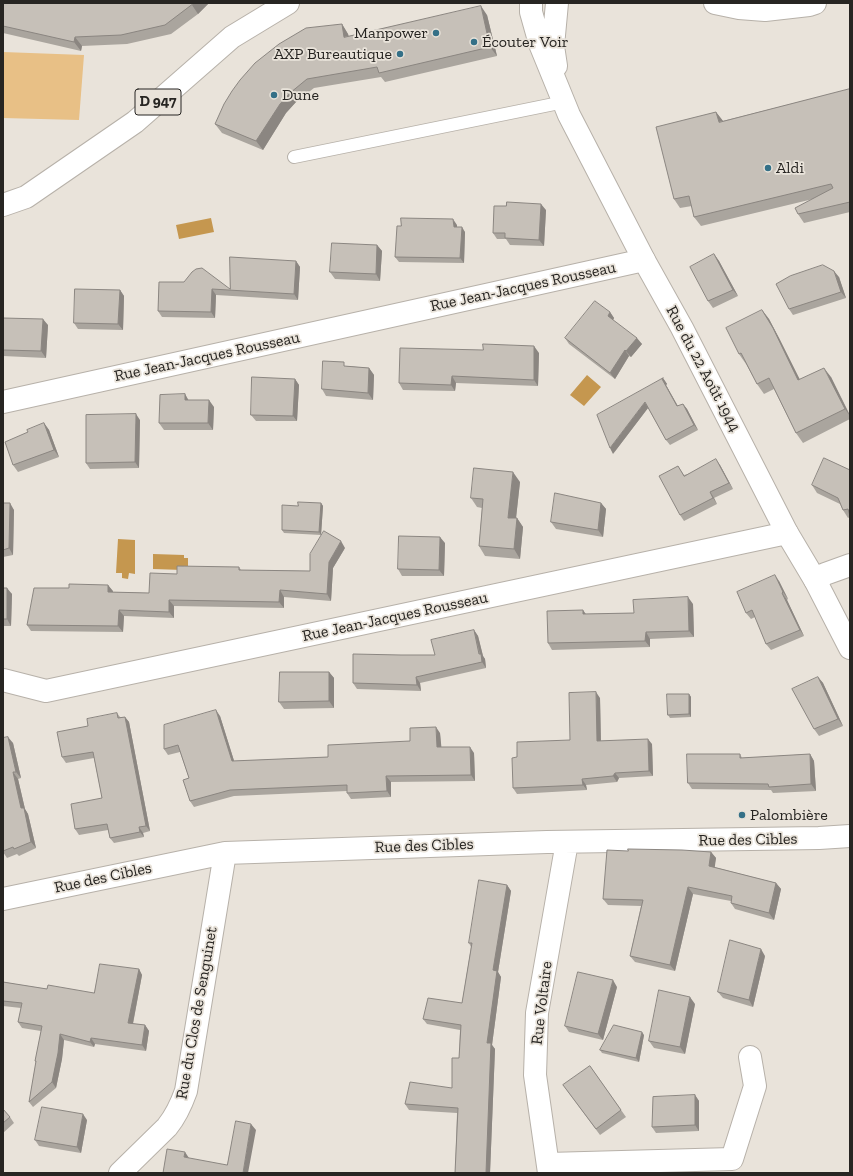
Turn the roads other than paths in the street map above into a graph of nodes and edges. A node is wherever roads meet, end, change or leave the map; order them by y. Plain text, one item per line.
1 (288, 3) edge
2 (531, 3) edge
3 (556, 3) edge
4 (715, 3) edge
5 (815, 3) edge
6 (561, 96) junction
7 (294, 157) dead end
8 (3, 205) edge
9 (644, 260) junction
10 (3, 402) edge
11 (788, 533) junction
12 (850, 565) edge
13 (815, 580) junction
14 (850, 648) edge
15 (3, 680) edge
16 (850, 836) edge
17 (567, 842) junction
18 (225, 853) junction
19 (3, 899) edge
20 (750, 1057) dead end
21 (628, 1167) edge
22 (549, 1169) edge
23 (120, 1173) edge

1 - 8 street, D 947
2 - 6 street, Rue du 22 Août 1944
3 - 6 street, Rue du 22 Août 1944
4 - 5 street
6 - 7 lane
6 - 9 street, Rue du 22 Août 1944
9 - 10 street, Rue Jean-Jacques Rousseau
9 - 11 street, Rue du 22 Août 1944
11 - 13 street, Rue du 22 Août 1944
11 - 15 street, Rue Jean-Jacques Rousseau
12 - 13 street
13 - 14 street, Rue du 22 Août 1944
16 - 17 street, Rue des Cibles
17 - 18 street, Rue des Cibles
17 - 22 street, Rue Voltaire
18 - 19 street, Rue des Cibles
18 - 23 street, Rue du Clos de Senguinet
20 - 21 street, Rue Voltaire
21 - 22 street, Rue Voltaire

